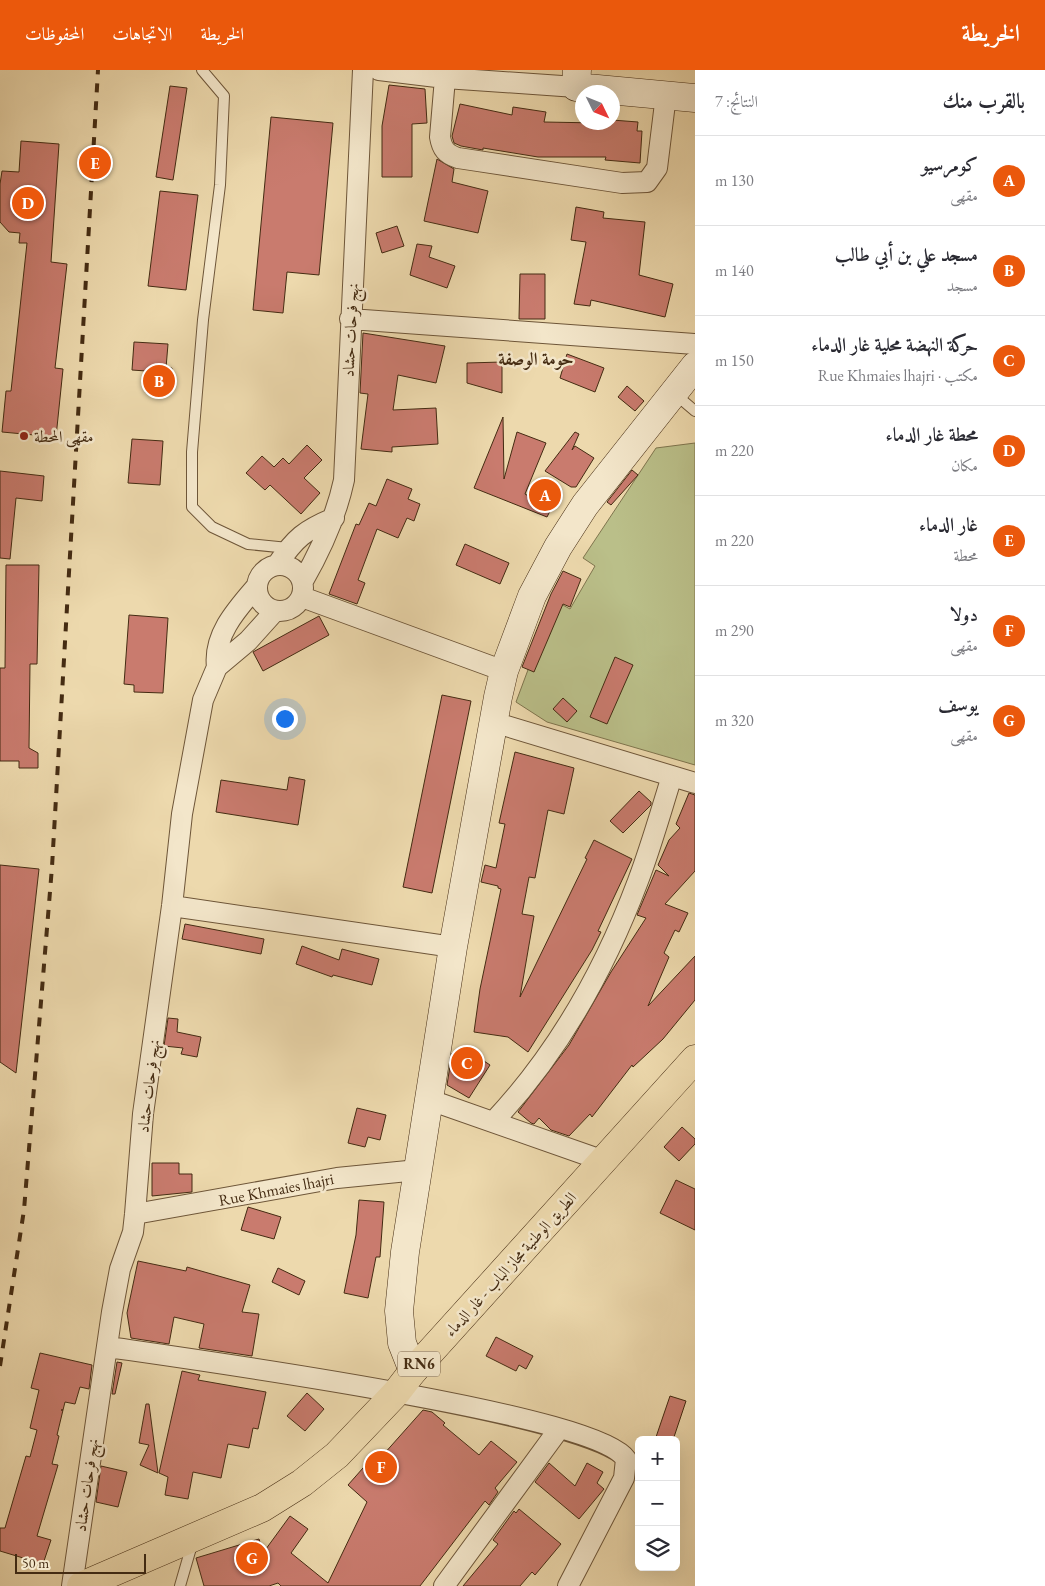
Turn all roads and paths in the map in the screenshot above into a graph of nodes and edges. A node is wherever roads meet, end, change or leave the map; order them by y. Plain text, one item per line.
1 (202, 70) edge
2 (363, 70) edge
3 (379, 70) edge
4 (445, 78) junction
5 (576, 78) edge
6 (666, 95) junction
7 (695, 98) edge
8 (350, 319) junction
9 (695, 344) edge
10 (695, 366) edge
11 (674, 393) junction
12 (695, 411) edge
13 (334, 518) junction
14 (288, 548) junction
15 (277, 565) junction
16 (256, 587) junction
17 (302, 589) junction
18 (275, 611) junction
19 (217, 666) junction
20 (504, 671) junction
21 (493, 722) junction
22 (672, 776) junction
23 (695, 783) edge
24 (172, 906) junction
25 (453, 946) junction
26 (695, 1059) edge
27 (430, 1100) junction
28 (494, 1121) junction
29 (604, 1161) junction
30 (418, 1170) junction
31 (135, 1214) junction
32 (108, 1347) junction
33 (413, 1371) junction
34 (396, 1393) junction
35 (559, 1430) junction
36 (194, 1537) junction
37 (81, 1586) edge
38 (180, 1586) edge
39 (444, 1586) edge
40 (568, 1586) edge

1 - 14 lane
2 - 8 street, نهج فرحات حشاد
3 - 4 street
4 - 5 street
4 - 6 street
5 - 6 street
6 - 7 street
8 - 9 street
8 - 13 street, نهج فرحات حشاد
10 - 11 street
11 - 12 lane
11 - 20 street
13 - 14 street
13 - 17 street, نهج فرحات حشاد
14 - 15 street
15 - 16 street
15 - 17 street
16 - 18 street
16 - 19 street
17 - 18 street
17 - 20 street
18 - 19 street, نهج فرحات حشاد
19 - 24 street, نهج فرحات حشاد
20 - 21 street
21 - 22 street
21 - 25 street
22 - 23 street
22 - 28 street
24 - 25 street
24 - 31 street, نهج فرحات حشاد
25 - 27 street
26 - 29 main road, الطريق الوطنية مجاز الباب - غار الدماء / RN6
27 - 28 street
27 - 30 street
28 - 29 street
29 - 33 main road, الطريق الوطنية مجاز الباب - غار الدماء / RN6
30 - 31 street, Rue Khmaies lhajri
30 - 33 street
31 - 32 street, نهج فرحات حشاد
32 - 34 street
32 - 37 street, نهج فرحات حشاد
33 - 34 main road, الطريق الوطنية مجاز الباب - غار الدماء / RN6
34 - 35 street
34 - 36 main road, الطريق الوطنية مجاز الباب - غار الدماء / RN6
35 - 39 street
35 - 40 street
36 - 37 main road, الطريق الوطنية مجاز الباب - غار الدماء / RN6
36 - 38 lane

